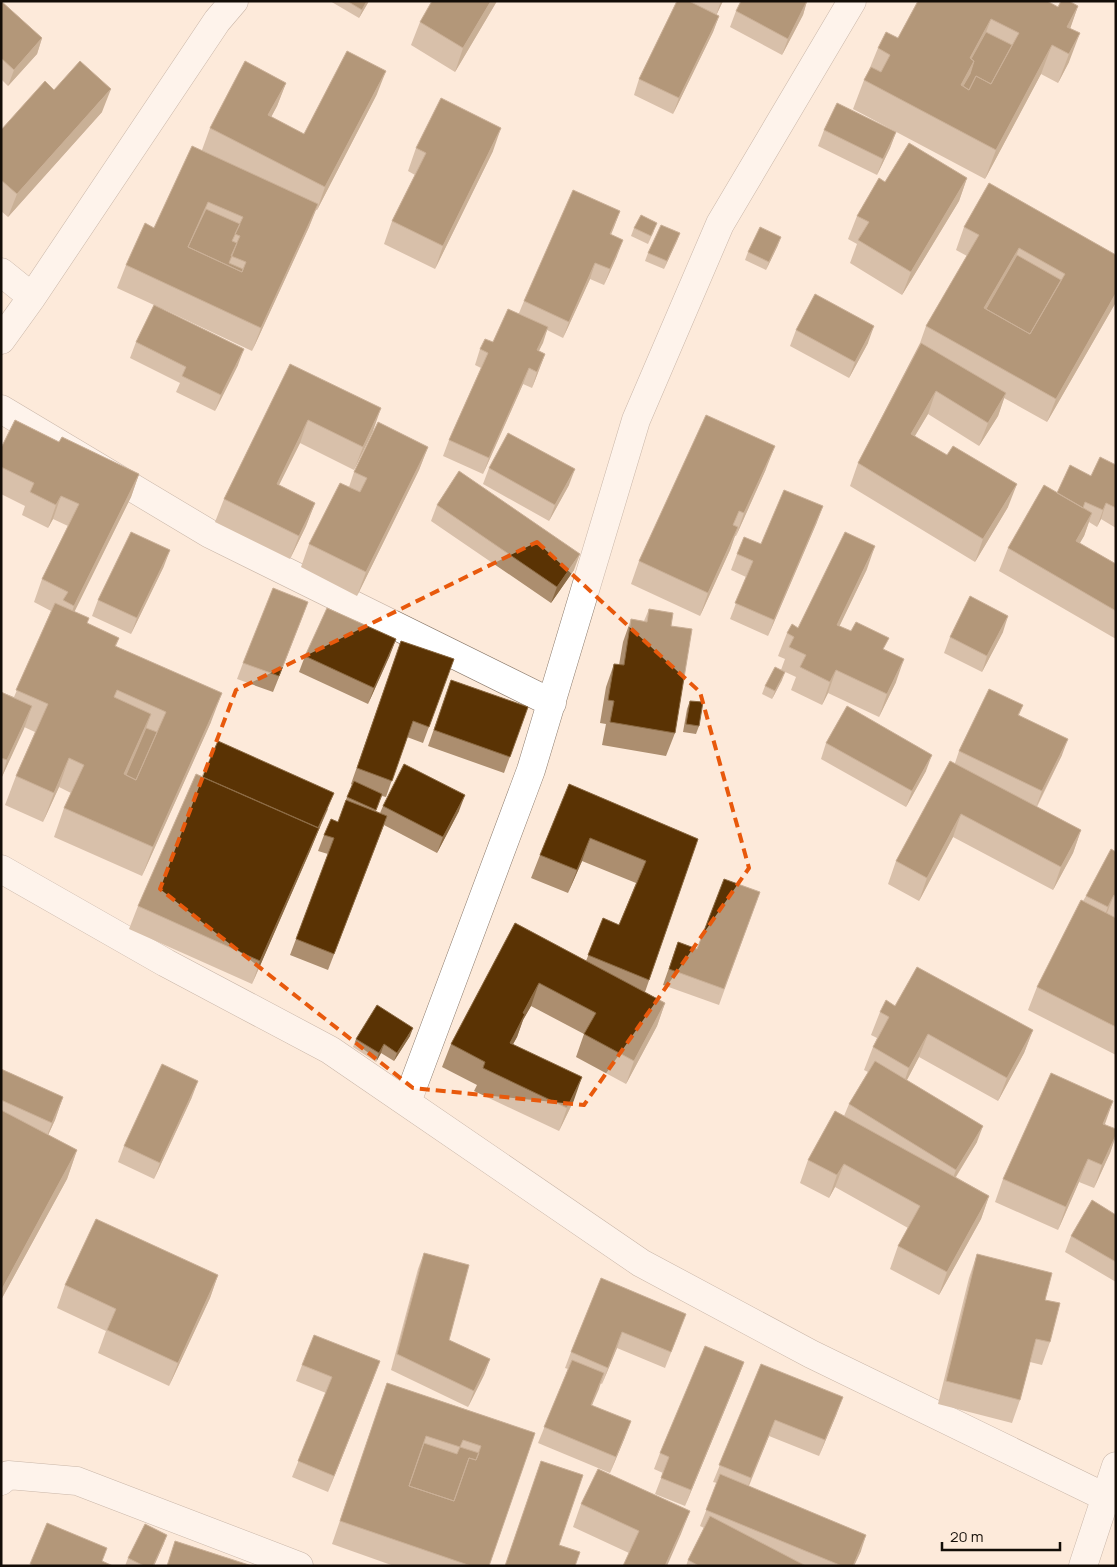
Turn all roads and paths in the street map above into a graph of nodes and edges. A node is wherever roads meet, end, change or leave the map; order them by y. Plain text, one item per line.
1 (234, 1) edge
2 (852, 1) edge
3 (1, 272) edge
4 (32, 297) junction
5 (1, 340) edge
6 (1, 409) edge
7 (552, 703) junction
8 (1, 869) edge
9 (407, 1102) junction
10 (1116, 1466) edge
11 (1, 1481) edge
12 (1105, 1497) junction
13 (299, 1566) edge
14 (1083, 1566) edge

1 - 4 street
2 - 7 street
3 - 4 street
4 - 5 street
6 - 7 street
7 - 9 street
8 - 9 street
9 - 12 street
10 - 12 street
11 - 13 street
12 - 14 street

